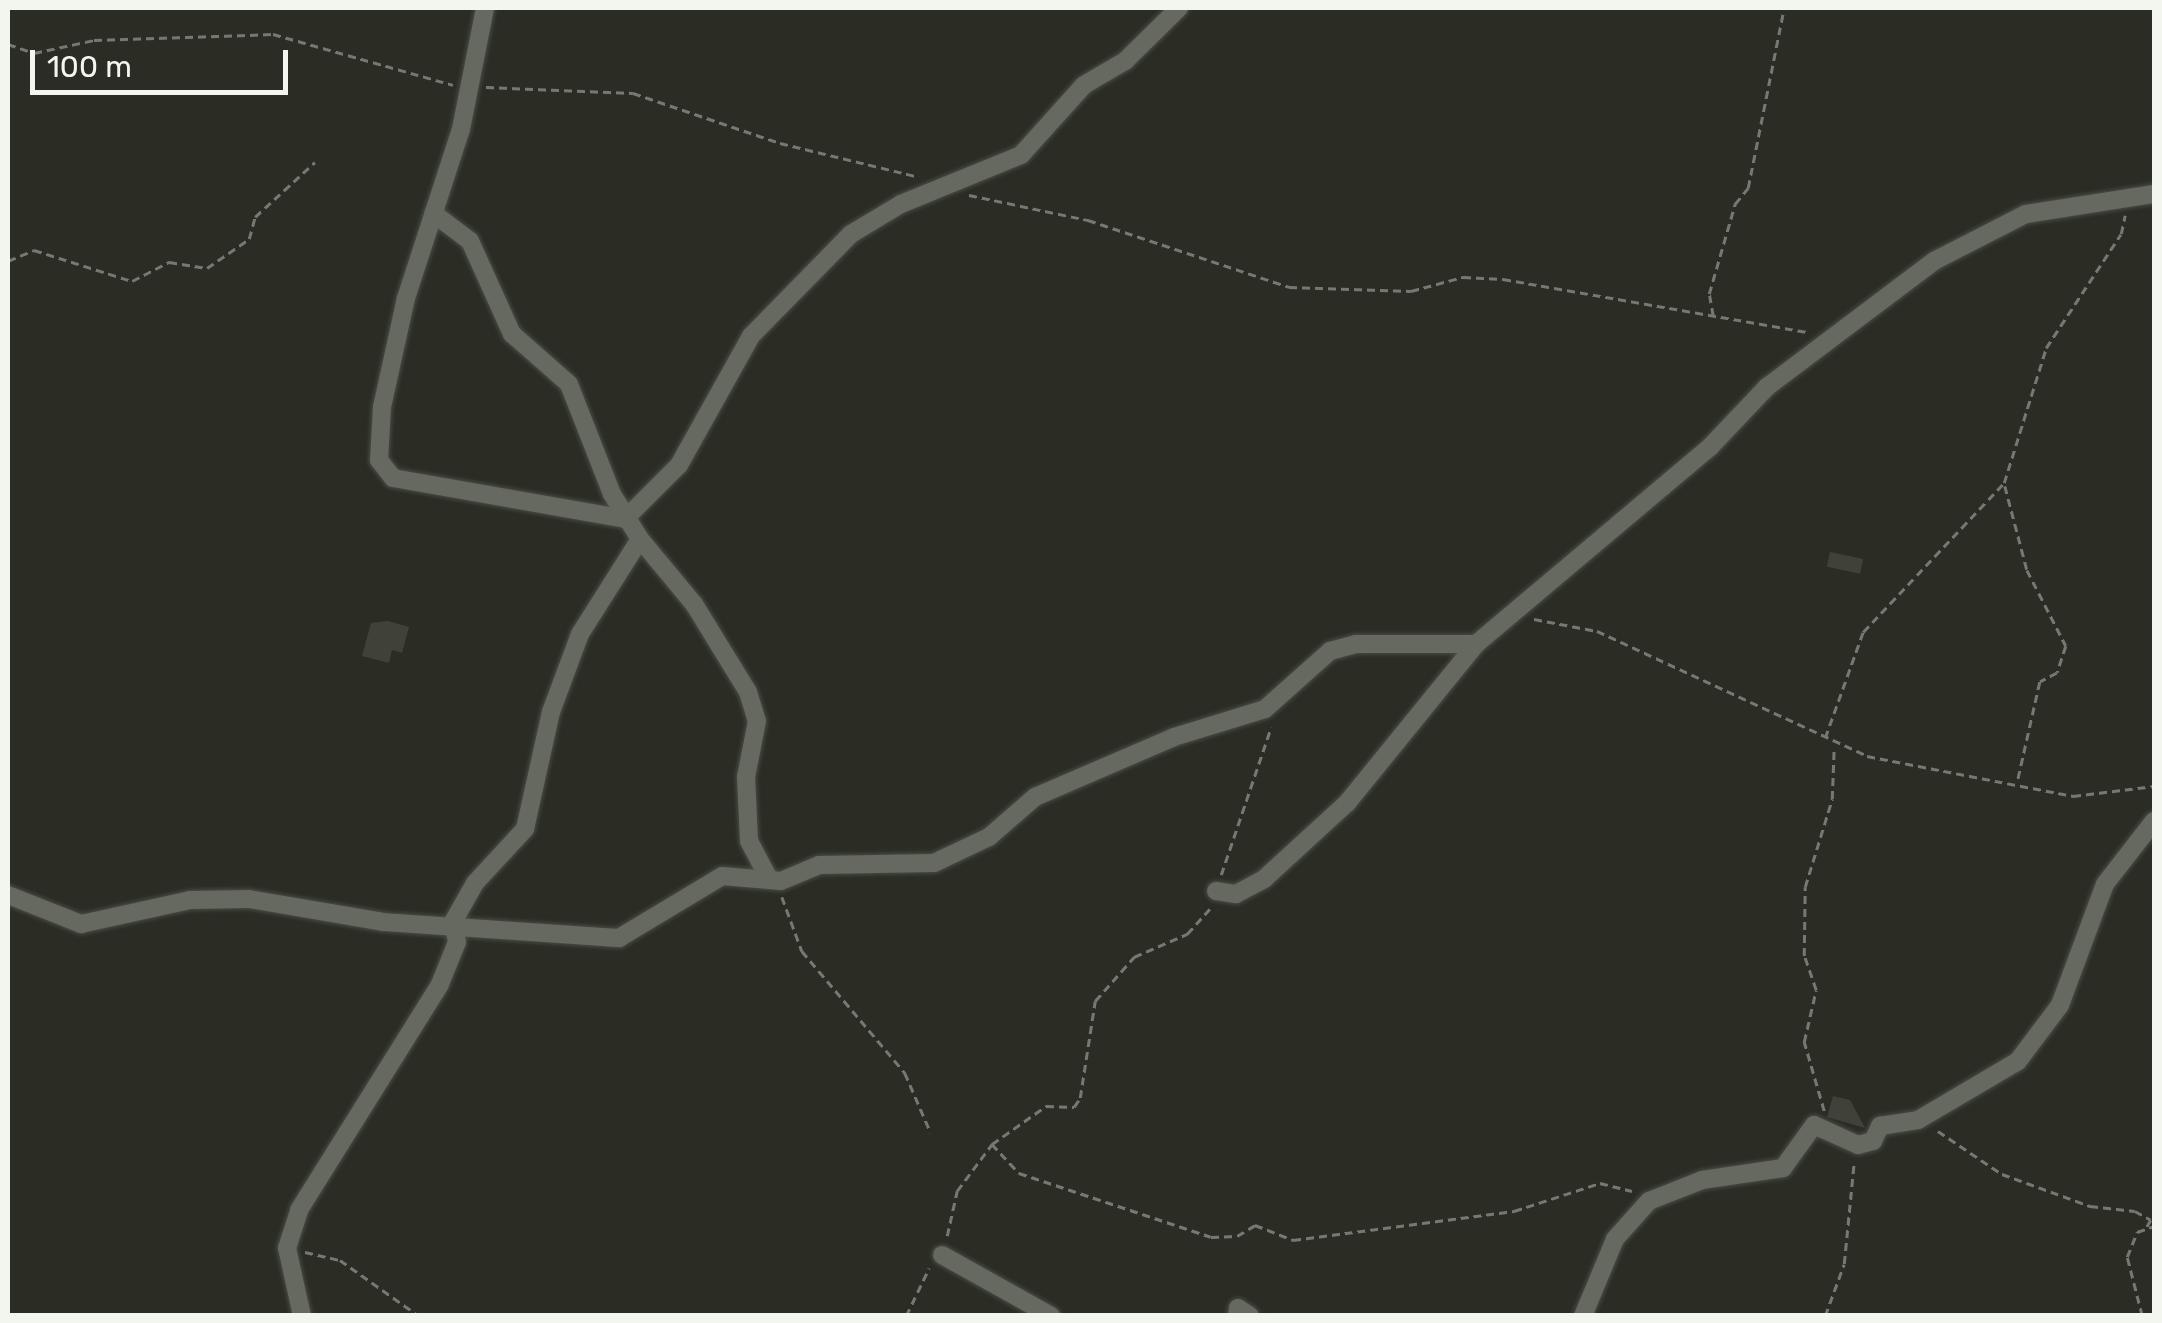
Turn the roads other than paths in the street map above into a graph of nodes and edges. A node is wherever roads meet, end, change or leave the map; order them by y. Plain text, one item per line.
1 (484, 8) edge
2 (1179, 8) edge
3 (2154, 194) edge
4 (432, 213) junction
5 (625, 520) junction
6 (640, 540) junction
7 (1476, 644) junction
8 (2154, 821) edge
9 (774, 879) junction
10 (1216, 891) road end
11 (8, 894) edge
12 (453, 922) junction
13 (942, 1255) road end
14 (302, 1316) edge
15 (1051, 1316) edge
16 (1237, 1316) edge
17 (1250, 1316) edge
18 (1583, 1316) edge

1 - 4 street
2 - 5 street
3 - 7 street
4 - 5 street
4 - 5 street
5 - 6 street
6 - 9 street
6 - 12 street
7 - 9 street
7 - 10 street
8 - 18 street
9 - 12 street
11 - 12 street
12 - 14 street
13 - 15 street
16 - 17 street

